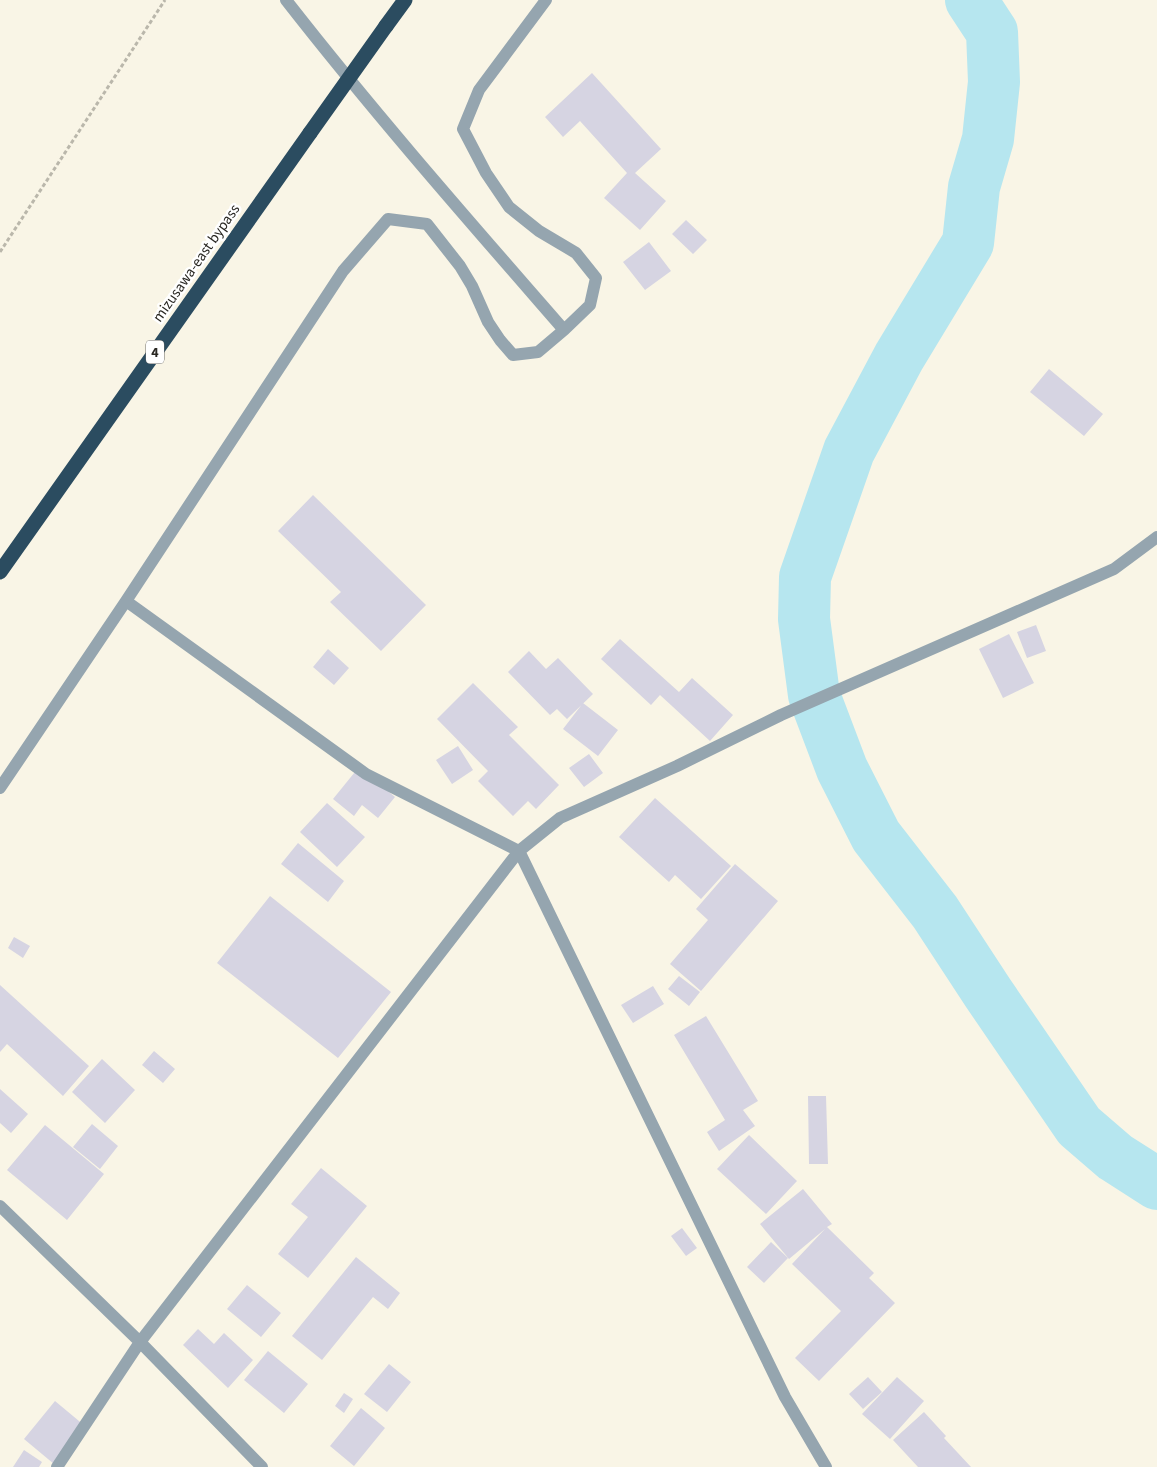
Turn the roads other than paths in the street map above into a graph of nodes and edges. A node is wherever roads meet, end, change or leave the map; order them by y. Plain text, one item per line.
1 (286, 0) edge
2 (405, 0) edge
3 (546, 0) edge
4 (564, 330) junction
5 (1157, 537) edge
6 (0, 572) edge
7 (126, 601) junction
8 (0, 788) edge
9 (518, 851) junction
10 (0, 1206) edge
11 (140, 1342) junction
12 (56, 1467) edge
13 (262, 1467) edge
14 (826, 1467) edge

1 - 4 street
2 - 6 highway, mizusawa-east bypass / 4, bridge
3 - 4 street
4 - 7 street
5 - 9 street
7 - 8 street
7 - 9 street
9 - 11 street
9 - 14 street
10 - 11 street
11 - 12 street
11 - 13 street

